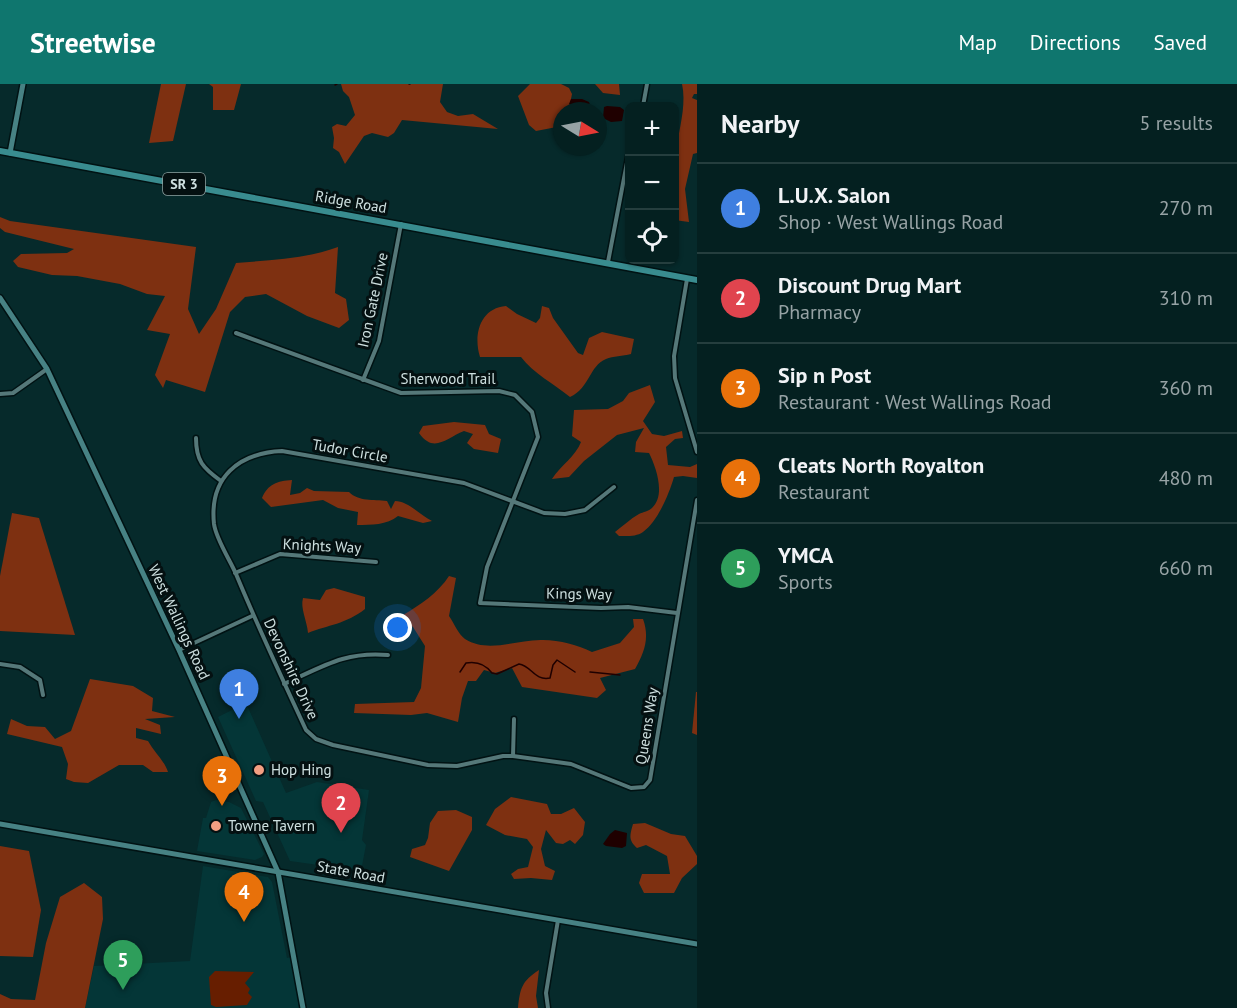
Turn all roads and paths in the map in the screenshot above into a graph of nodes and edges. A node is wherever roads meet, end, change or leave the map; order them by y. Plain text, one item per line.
1 (23, 84) edge
2 (647, 84) edge
3 (644, 102) edge
4 (0, 151) edge
5 (10, 153) junction
6 (628, 156) edge
7 (401, 224) junction
8 (608, 262) junction
9 (687, 278) junction
10 (697, 280) edge
11 (0, 298) edge
12 (236, 333) dead end
13 (47, 369) junction
14 (363, 380) junction
15 (0, 394) edge
16 (196, 438) dead end
17 (697, 452) edge
18 (221, 481) junction
19 (614, 488) dead end
20 (512, 500) junction
21 (697, 500) edge
22 (696, 513) edge
23 (376, 562) dead end
24 (235, 573) junction
25 (480, 603) joint
26 (677, 613) junction
27 (252, 616) junction
28 (178, 650) junction
29 (388, 655) dead end
30 (0, 664) edge
31 (284, 684) junction
32 (43, 695) dead end
33 (514, 719) dead end
34 (513, 756) junction
35 (446, 766) joint
36 (0, 824) edge
37 (278, 872) junction
38 (558, 920) junction
39 (697, 944) edge
40 (303, 1008) edge
41 (548, 1008) edge

1 - 5 street
2 - 3 street
4 - 5 main road, Ridge Road / SR 3
5 - 7 main road, Ridge Road / SR 3
6 - 8 street
7 - 8 main road, Ridge Road / SR 3
7 - 14 street, Iron Gate Drive
8 - 9 main road, Ridge Road / SR 3
9 - 10 main road, Ridge Road / SR 3
9 - 17 street
11 - 13 street, West Wallings Road
12 - 14 street, Sherwood Trail
13 - 15 street
13 - 28 street, West Wallings Road
14 - 20 street, Sherwood Trail
16 - 18 street
18 - 20 street, Tudor Circle
18 - 24 street
19 - 20 street, Tudor Circle
20 - 25 street, Sherwood Trail
21 - 22 street, Queens Way
22 - 26 street, Queens Way
23 - 24 street, Knights Way
24 - 27 street
25 - 26 street, Kings Way
26 - 34 street, Queens Way
27 - 28 street
27 - 31 street, Devonshire Drive
28 - 37 street, West Wallings Road
29 - 31 street
30 - 32 street
31 - 35 street, Devonshire Drive
33 - 34 street
34 - 35 street, Queens Way
36 - 37 street, State Road
37 - 38 street, State Road
37 - 40 street, West Wallings Road
38 - 39 street, State Road
38 - 41 street

